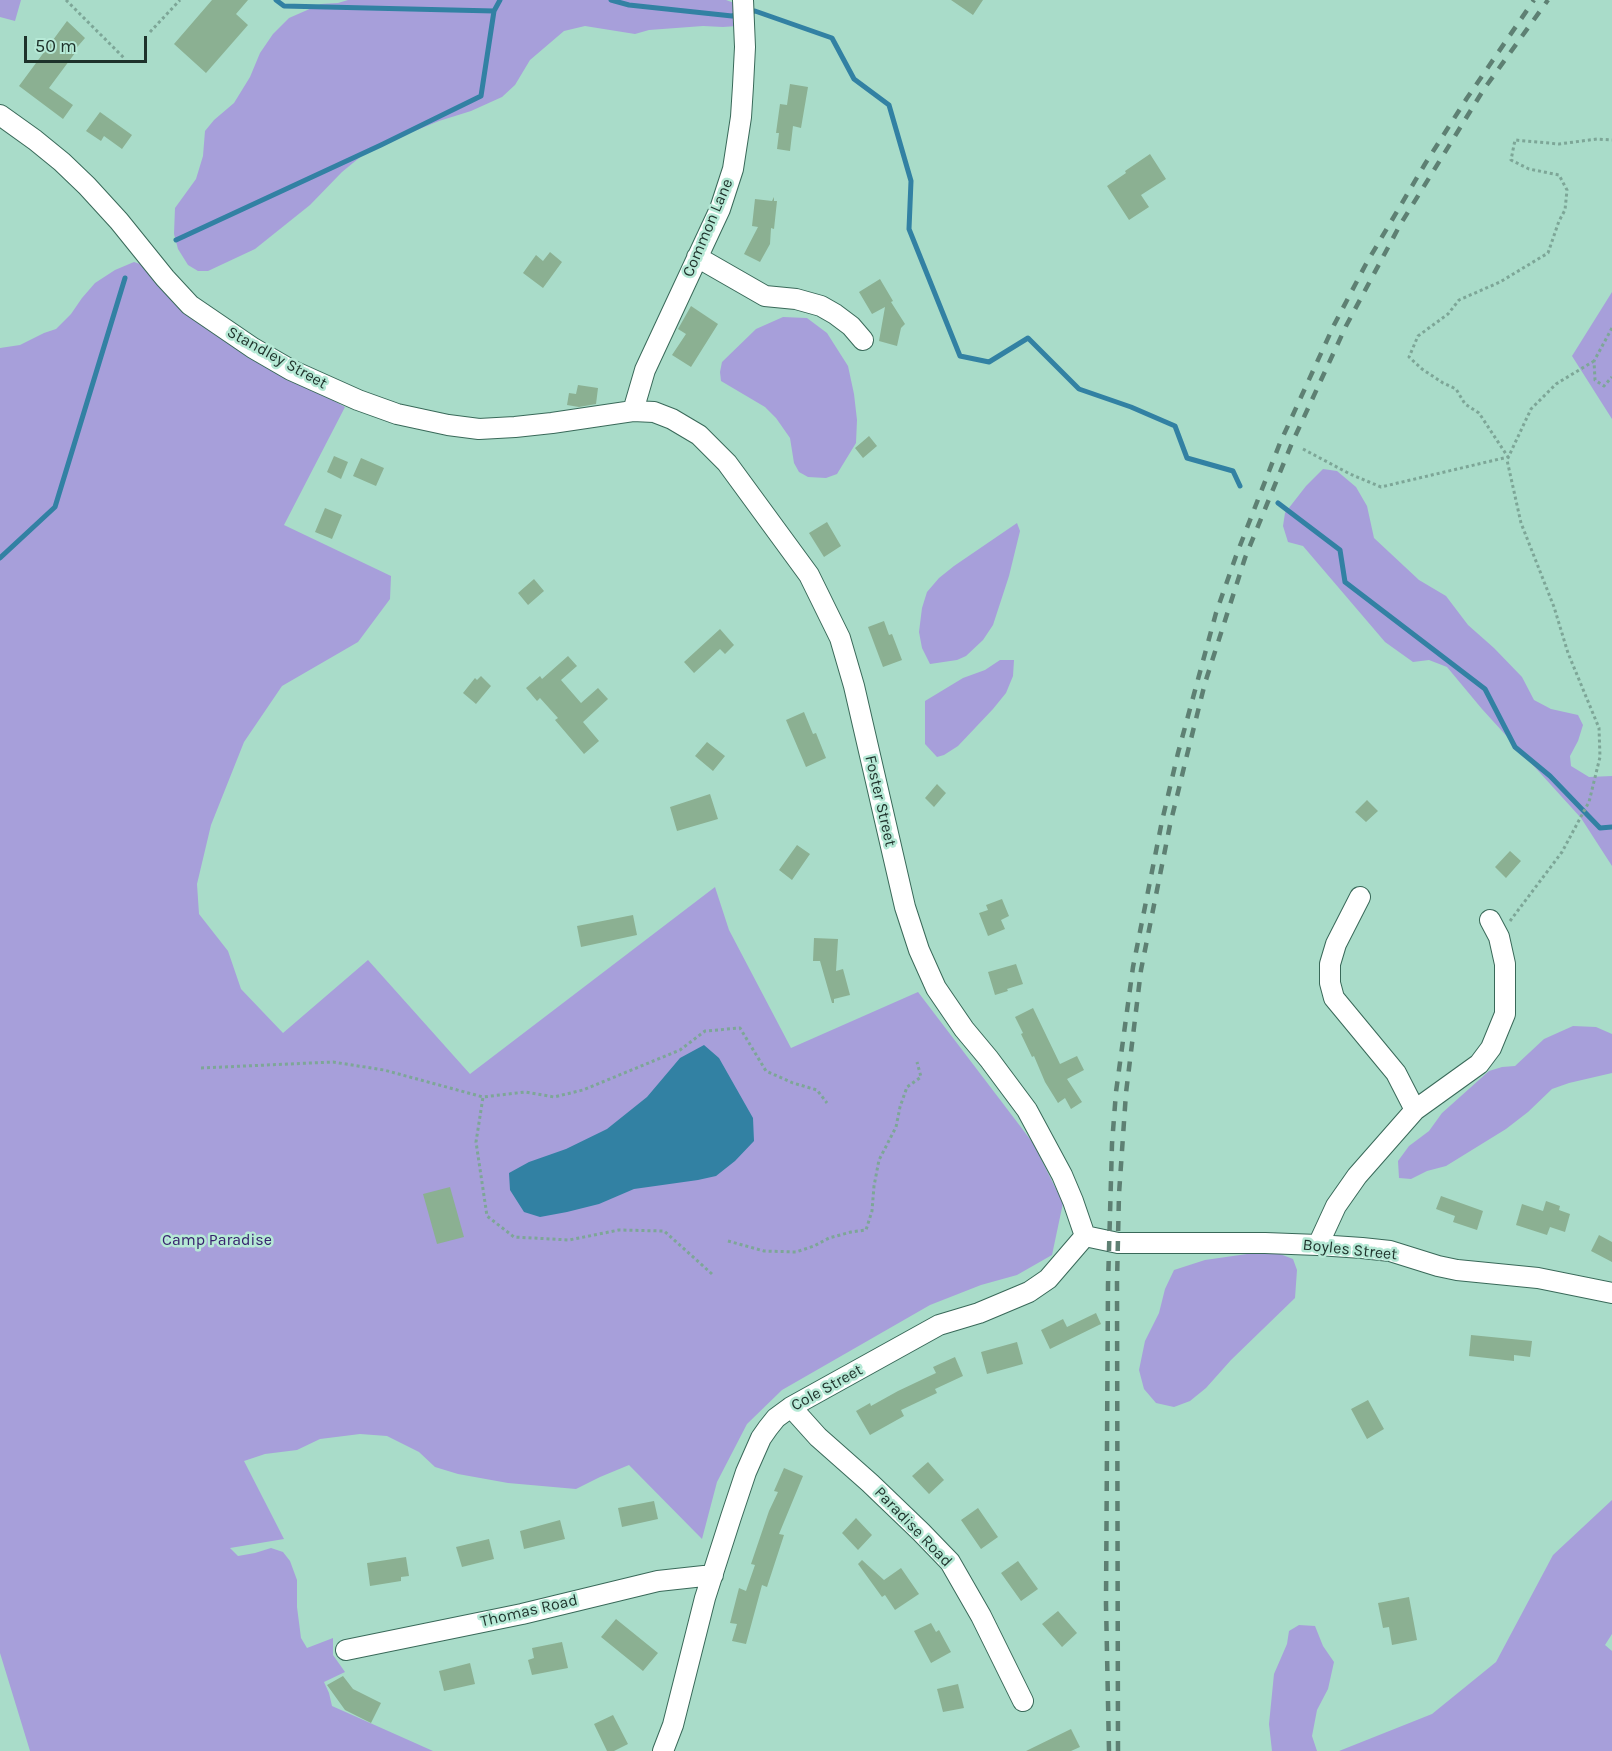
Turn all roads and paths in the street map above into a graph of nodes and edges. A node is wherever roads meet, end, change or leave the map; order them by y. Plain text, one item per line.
1 (66, 0) edge
2 (180, 0) edge
3 (743, 7) edge
4 (150, 32) dead end
5 (124, 58) dead end
6 (0, 115) edge
7 (1612, 140) edge
8 (697, 257) junction
9 (1612, 328) edge
10 (863, 340) dead end
11 (1594, 361) junction
12 (1612, 376) edge
13 (633, 411) junction
14 (1303, 449) dead end
15 (1508, 457) junction
16 (1360, 897) dead end
17 (1495, 929) joint
18 (917, 1062) dead end
19 (201, 1068) dead end
20 (483, 1097) junction
21 (827, 1103) dead end
22 (1415, 1110) junction
23 (1085, 1236) junction
24 (728, 1240) dead end
25 (1318, 1245) junction
26 (712, 1274) dead end
27 (1612, 1293) edge
28 (791, 1407) junction
29 (713, 1575) junction
30 (346, 1650) dead end
31 (1023, 1701) dead end
32 (663, 1751) edge

1 - 5 path
2 - 4 path
3 - 8 street, Common Lane
6 - 13 street, Standley Street
7 - 15 path
8 - 10 street
8 - 13 street, Common Lane
9 - 11 path
11 - 12 path
11 - 15 path
13 - 23 street, Foster Street
14 - 15 path
15 - 17 path
16 - 22 street
17 - 22 street
18 - 24 path
19 - 20 path
20 - 21 path
20 - 26 path
22 - 25 street
23 - 25 street, Boyles Street
23 - 28 street, Cole Street
25 - 27 street, Boyles Street
28 - 29 street, Cole Street
28 - 31 street, Paradise Road
29 - 30 street, Thomas Road
29 - 32 street, Cole Street

